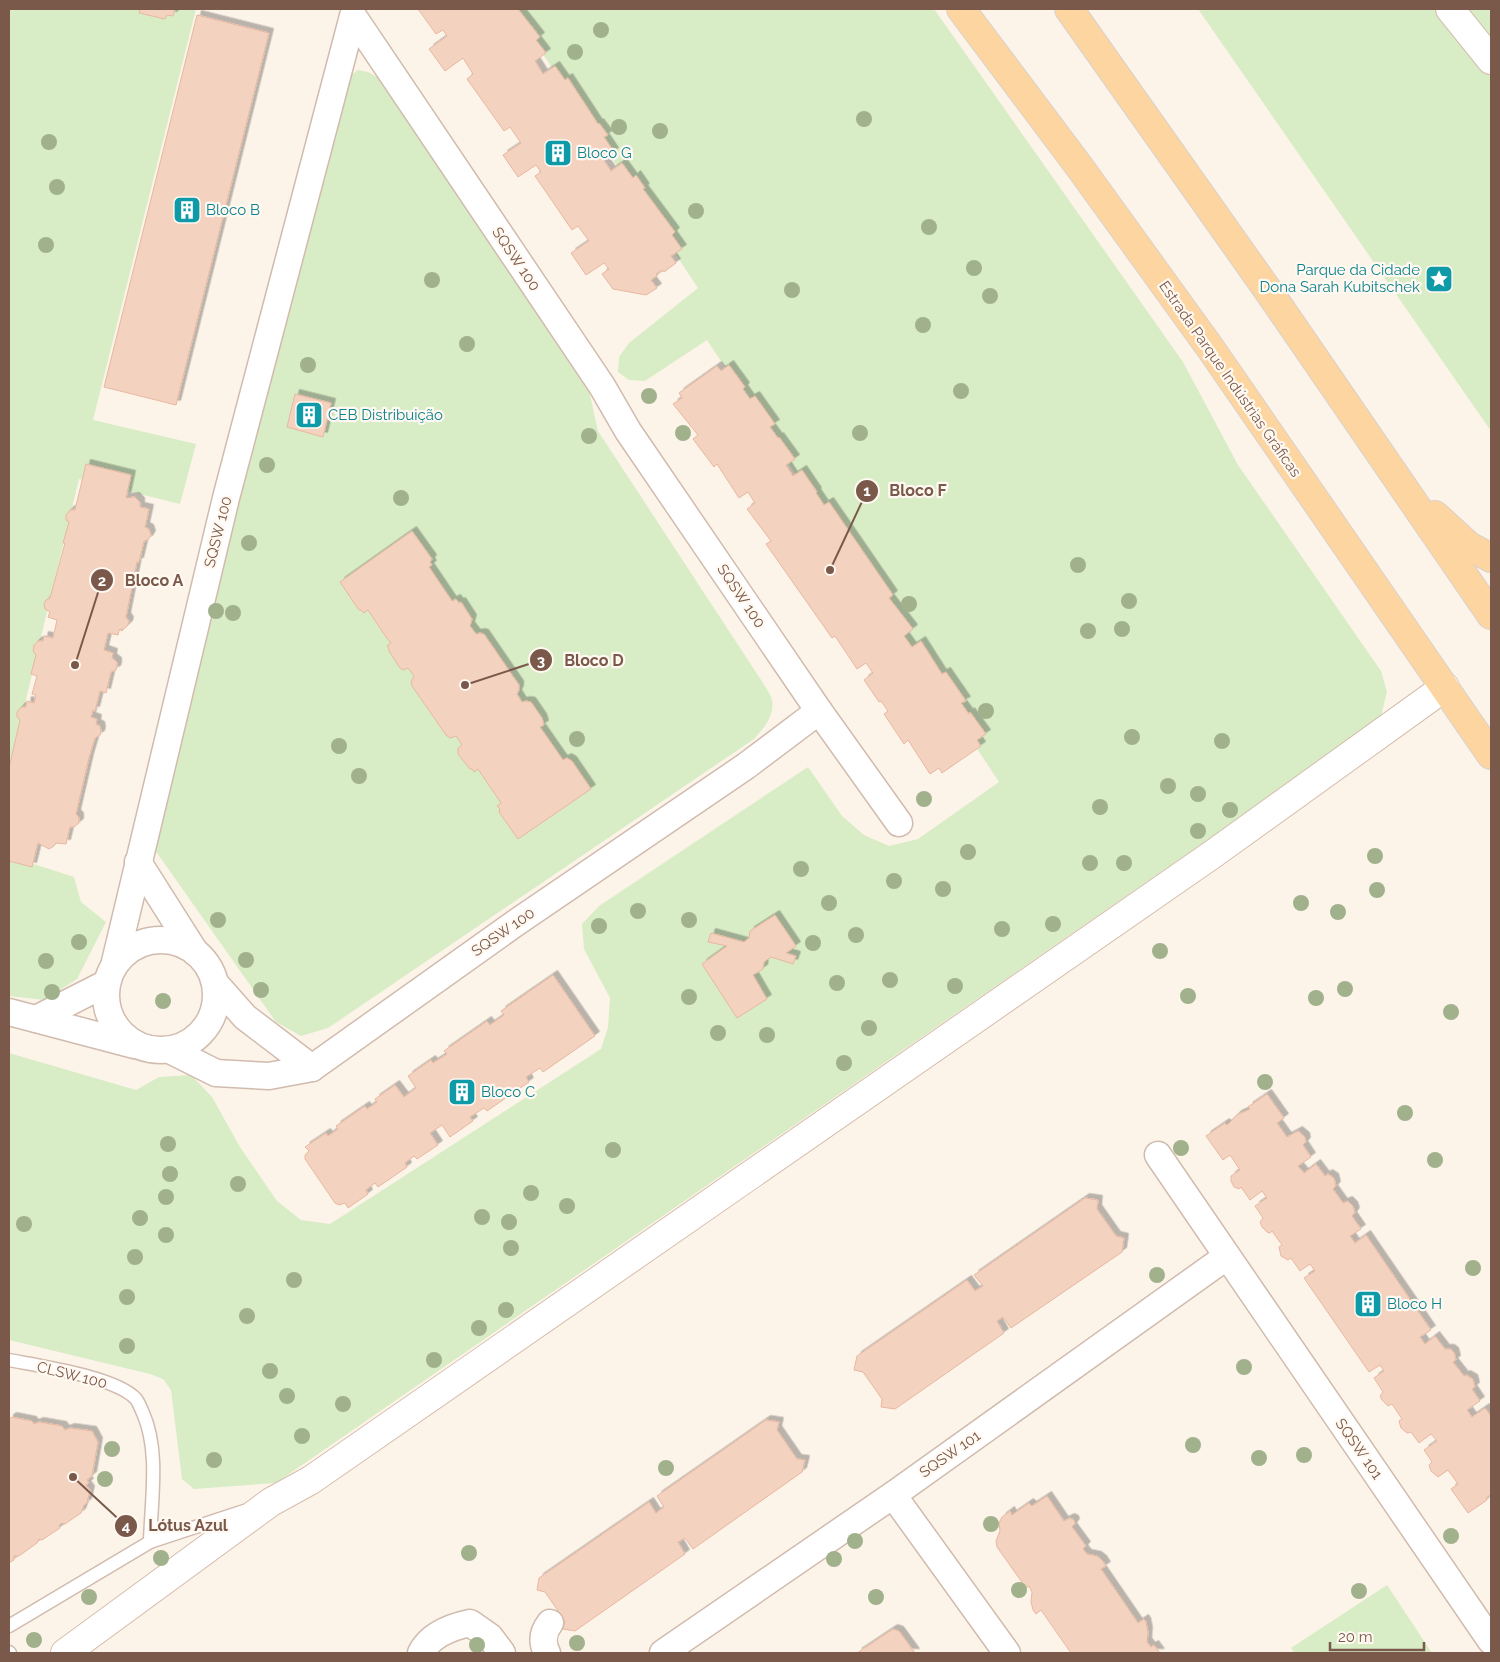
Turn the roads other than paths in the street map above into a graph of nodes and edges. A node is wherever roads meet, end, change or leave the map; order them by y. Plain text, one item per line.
1 (961, 9) edge
2 (1069, 9) edge
3 (1450, 9) edge
4 (1490, 57) edge
5 (1402, 486) junction
6 (1491, 558) edge
7 (1491, 615) edge
8 (1445, 687) junction
9 (819, 711) junction
10 (1491, 755) edge
11 (899, 823) dead end
12 (138, 862) junction
13 (195, 952) junction
14 (110, 975) junction
15 (214, 983) junction
16 (9, 1012) edge
17 (36, 1019) junction
18 (135, 1045) junction
19 (170, 1050) junction
20 (312, 1068) junction
21 (1158, 1155) dead end
22 (1226, 1257) junction
23 (9, 1360) edge
24 (893, 1494) junction
25 (271, 1502) junction
26 (150, 1542) junction
27 (550, 1624) dead end
28 (9, 1626) edge
29 (1491, 1640) edge
30 (65, 1653) edge
31 (421, 1653) edge
32 (502, 1653) edge
33 (547, 1653) edge
34 (663, 1653) edge
35 (1007, 1653) edge

1 - 8 main road, Estrada Parque Indústrias Gráficas
2 - 5 main road
3 - 4 street
5 - 6 main road
5 - 7 main road
8 - 10 main road, Estrada Parque Indústrias Gráficas
8 - 25 street
9 - 11 street
9 - 12 street, SQSW 100
9 - 20 street, SQSW 100
12 - 13 street
12 - 14 street, SQSW 100
13 - 14 street
13 - 15 street
14 - 17 street
14 - 18 street
15 - 19 street
15 - 20 street
16 - 17 street
17 - 18 street
18 - 19 street
19 - 20 street, SQSW 100
21 - 22 street, SQSW 101
22 - 24 street, SQSW 101
22 - 29 street, SQSW 101
23 - 26 lane, CLSW 100
24 - 34 street, SQSW 101
24 - 35 street
25 - 26 lane
25 - 30 street
26 - 28 lane
27 - 33 street
31 - 32 street

